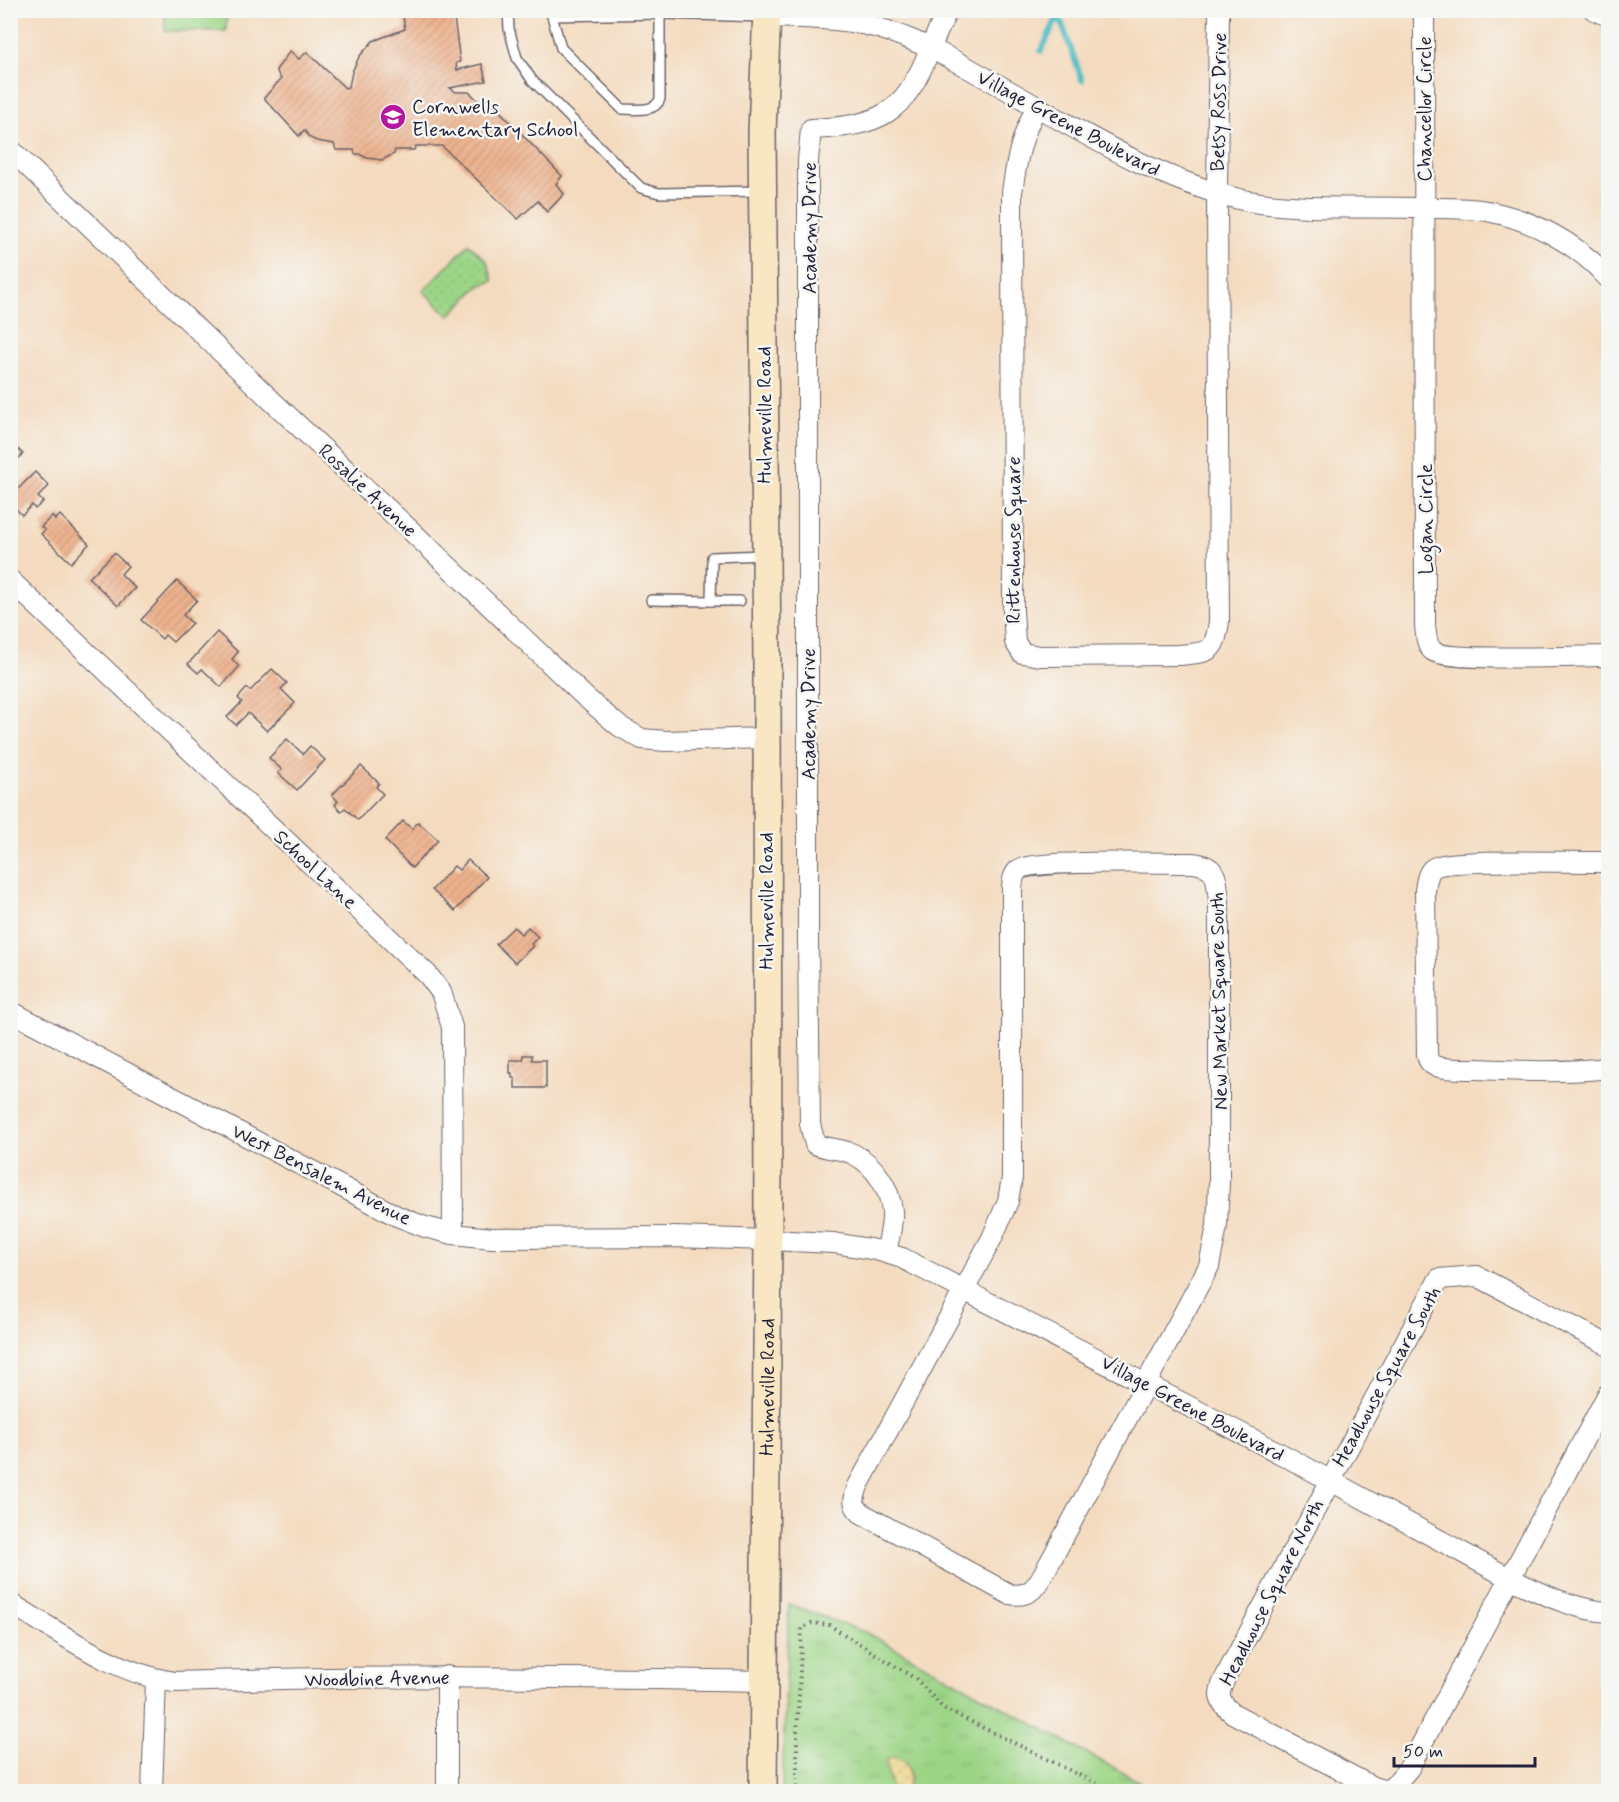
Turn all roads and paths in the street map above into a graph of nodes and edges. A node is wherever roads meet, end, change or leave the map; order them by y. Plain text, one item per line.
1 (508, 10) edge
2 (947, 10) edge
3 (1219, 10) edge
4 (1424, 10) edge
5 (1594, 10) edge
6 (660, 12) edge
7 (767, 14) edge
8 (1608, 16) edge
9 (931, 48) junction
10 (1037, 106) junction
11 (10, 149) edge
12 (762, 191) junction
13 (1217, 194) junction
14 (1425, 208) junction
15 (1608, 278) edge
16 (764, 555) junction
17 (10, 580) edge
18 (651, 600) dead end
19 (711, 601) junction
20 (740, 601) dead end
21 (1608, 656) edge
22 (765, 738) junction
23 (1608, 862) edge
24 (10, 1011) edge
25 (1608, 1068) edge
26 (453, 1234) junction
27 (768, 1240) junction
28 (886, 1252) junction
29 (964, 1288) junction
30 (1608, 1345) edge
31 (1146, 1384) junction
32 (1608, 1394) edge
33 (1329, 1480) junction
34 (1511, 1579) junction
35 (10, 1603) edge
36 (1608, 1612) edge
37 (447, 1676) junction
38 (156, 1679) junction
39 (763, 1681) junction
40 (152, 1791) edge
41 (447, 1791) edge
42 (763, 1791) edge
43 (797, 1791) edge
44 (1114, 1791) edge

1 - 12 lane
2 - 9 street
3 - 13 street, Betsy Ross Drive
4 - 14 street, Chancellor Circle
5 - 8 street
6 - 6 lane
6 - 7 lane
7 - 9 street, Village Greene Boulevard
7 - 12 main road, Hulmeville Road
9 - 10 street, Village Greene Boulevard
9 - 28 street, Academy Drive
10 - 13 street, Village Greene Boulevard
10 - 13 street, Rittenhouse Square
11 - 22 street, Rosalie Avenue
12 - 16 main road, Hulmeville Road
13 - 14 street, Village Greene Boulevard
14 - 15 street, Village Greene Boulevard
14 - 21 street, Logan Circle
16 - 19 lane
16 - 22 main road, Hulmeville Road
17 - 26 street, School Lane
18 - 19 lane
19 - 20 lane
22 - 27 main road, Hulmeville Road
23 - 25 street
24 - 26 street, West Bensalem Avenue
26 - 27 street, West Bensalem Avenue
27 - 28 street, Village Greene Boulevard
27 - 39 main road, Hulmeville Road
28 - 29 street, Village Greene Boulevard
29 - 31 street, Village Greene Boulevard
29 - 31 street
29 - 31 street, New Market Square South
30 - 33 street, Headhouse Square South
31 - 33 street, Village Greene Boulevard
32 - 34 street
33 - 34 street, Village Greene Boulevard
33 - 34 street, Headhouse Square North
34 - 36 street, Village Greene Boulevard
35 - 38 street, Woodbine Avenue
37 - 38 street, Woodbine Avenue
37 - 39 street, Woodbine Avenue
37 - 41 street
38 - 40 street
39 - 42 main road, Hulmeville Road
43 - 44 path

